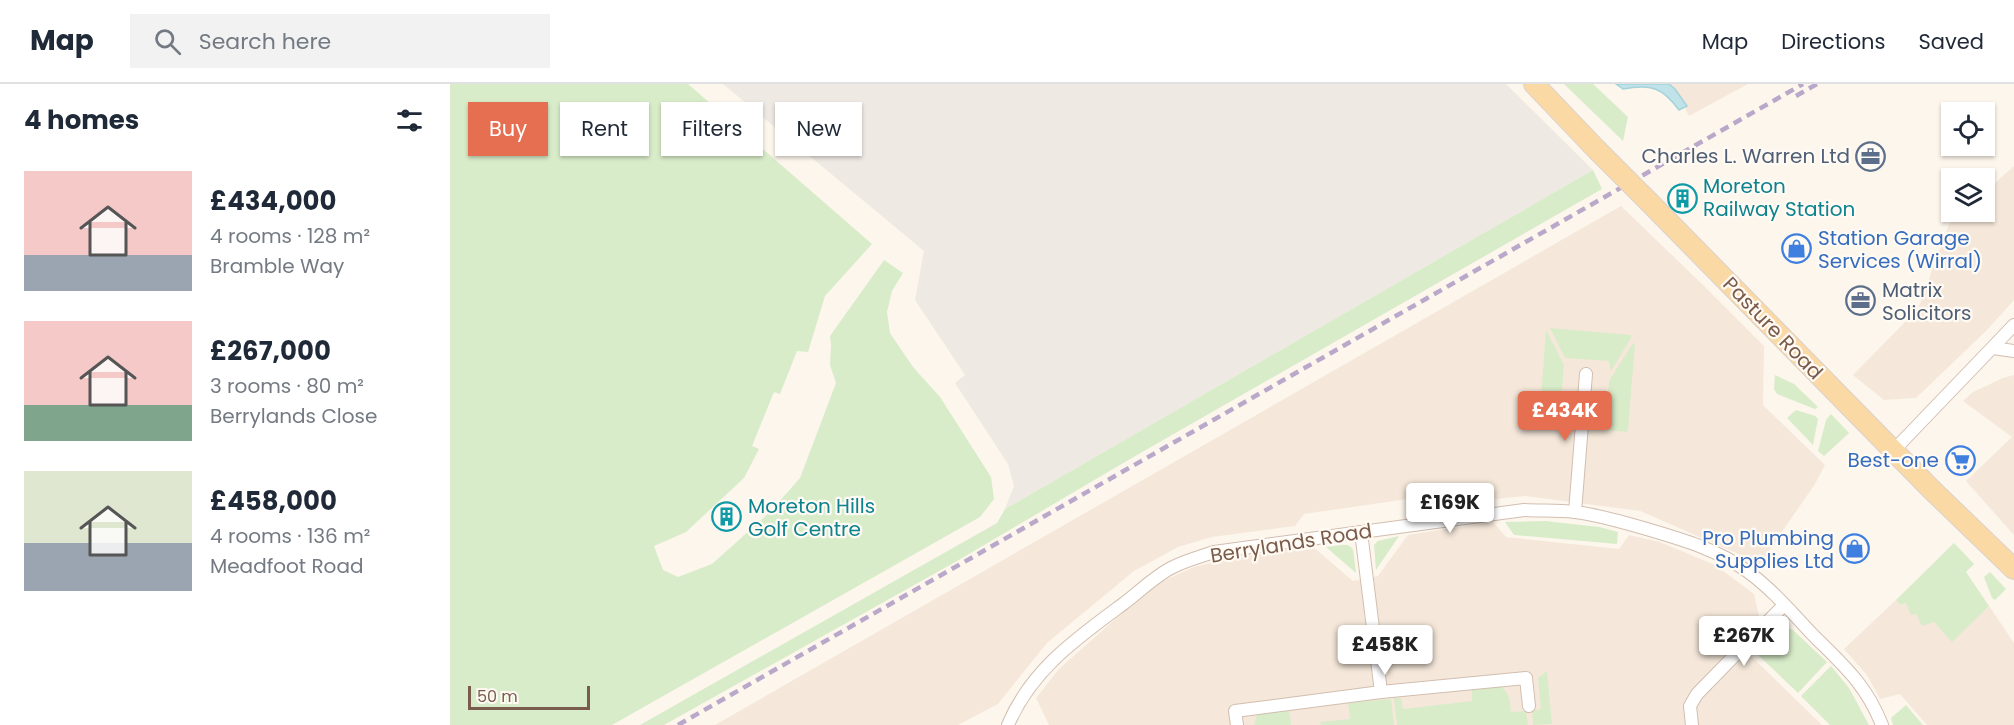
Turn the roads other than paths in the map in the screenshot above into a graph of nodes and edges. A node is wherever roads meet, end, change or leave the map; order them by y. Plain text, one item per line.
1 (1534, 84) edge
2 (2014, 325) edge
3 (1994, 348) junction
4 (2014, 351) edge
5 (1586, 374) dead end
6 (1894, 450) junction
7 (1575, 512) junction
8 (1361, 532) junction
9 (2014, 569) edge
10 (1784, 605) junction
11 (1381, 692) junction
12 (1529, 706) dead end
13 (1008, 725) edge
14 (1237, 725) edge
15 (1692, 725) edge
16 (1882, 725) edge

1 - 6 main road, Pasture Road, bridge
2 - 3 street
3 - 4 street
3 - 6 street
5 - 7 street
6 - 9 main road, Pasture Road
7 - 8 street, Berrylands Road
7 - 10 street, Berrylands Road
8 - 11 street
8 - 13 street, Berrylands Road
10 - 15 street
10 - 16 street, Berrylands Road
11 - 12 street
11 - 14 street

